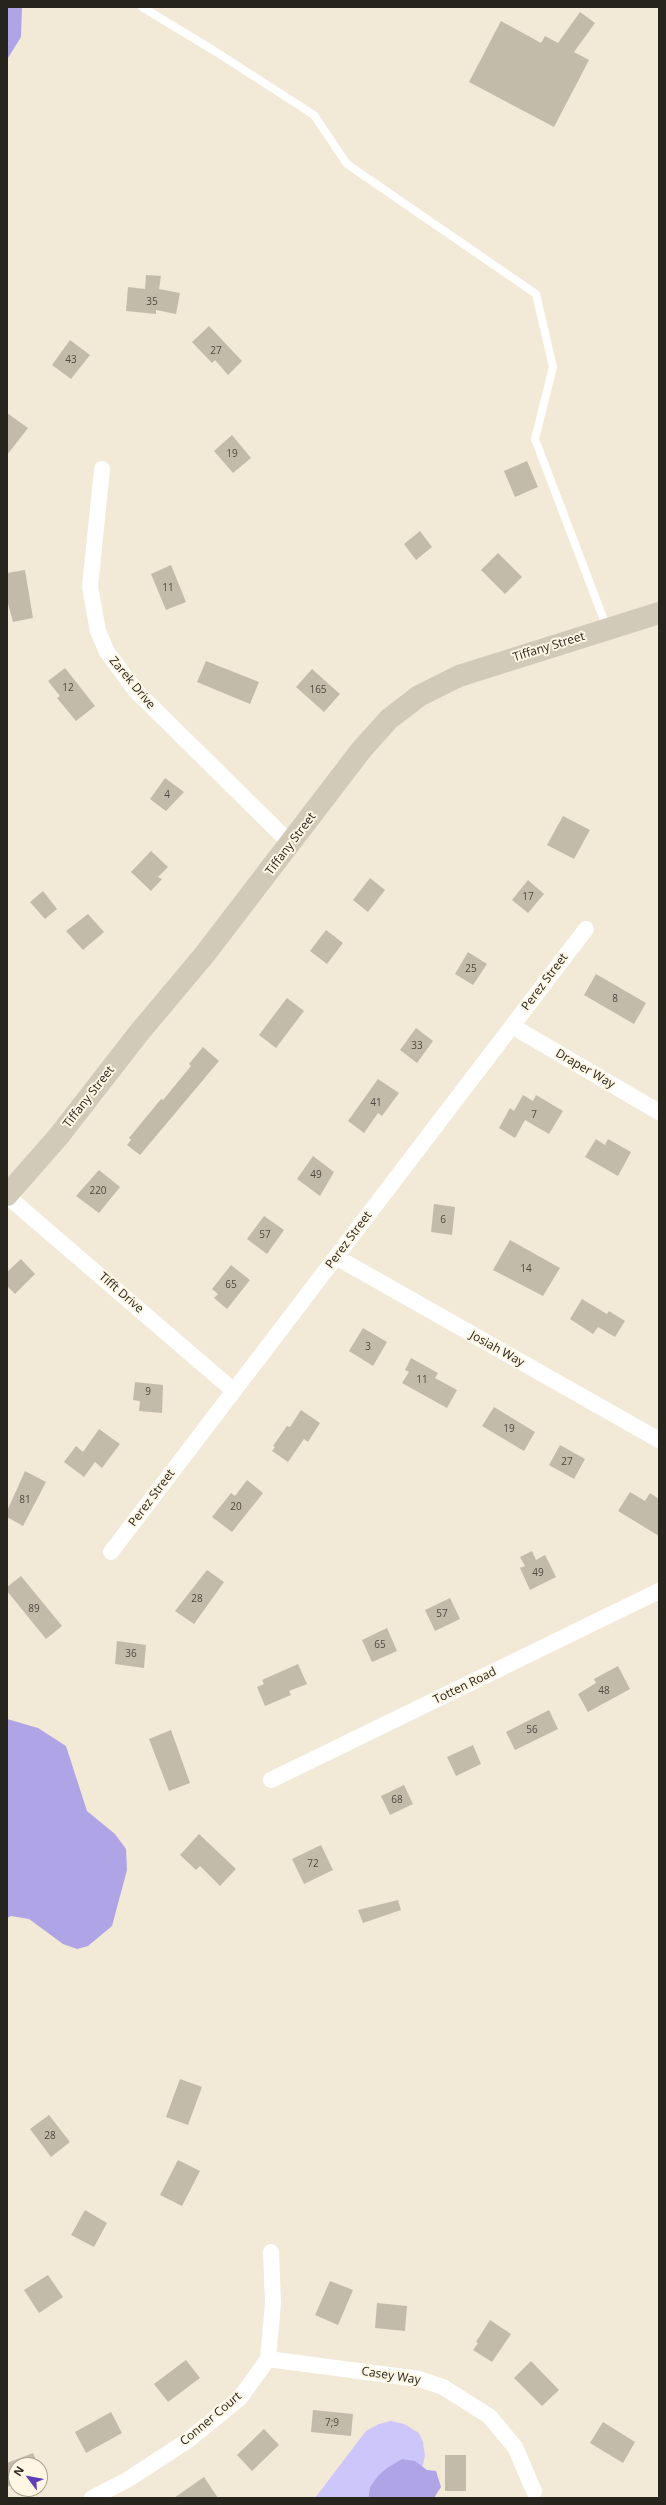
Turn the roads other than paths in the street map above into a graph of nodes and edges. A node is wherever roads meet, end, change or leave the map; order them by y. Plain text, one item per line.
1 (142, 7) edge
2 (102, 469) dead end
3 (659, 613) edge
4 (608, 628) junction
5 (291, 844) junction
6 (586, 929) dead end
7 (512, 1026) junction
8 (659, 1112) edge
9 (9, 1188) edge
10 (336, 1257) junction
11 (234, 1391) junction
12 (659, 1440) edge
13 (112, 1552) dead end
14 (659, 1591) edge
15 (271, 1780) dead end
16 (271, 2252) dead end
17 (268, 2359) junction
18 (534, 2491) dead end
19 (92, 2498) edge

1 - 4 lane
2 - 5 street, Zarek Drive
3 - 4 street, Tiffany Street
4 - 5 street, Tiffany Street
5 - 9 street, Tiffany Street
6 - 7 street, Perez Street
7 - 8 street, Draper Way
7 - 10 street, Perez Street
9 - 11 street, Tifft Drive
10 - 11 street, Perez Street
10 - 12 street, Josiah Way
11 - 13 street, Perez Street
14 - 15 street, Totten Road
16 - 17 street
17 - 18 street, Casey Way
17 - 19 street, Conner Court

